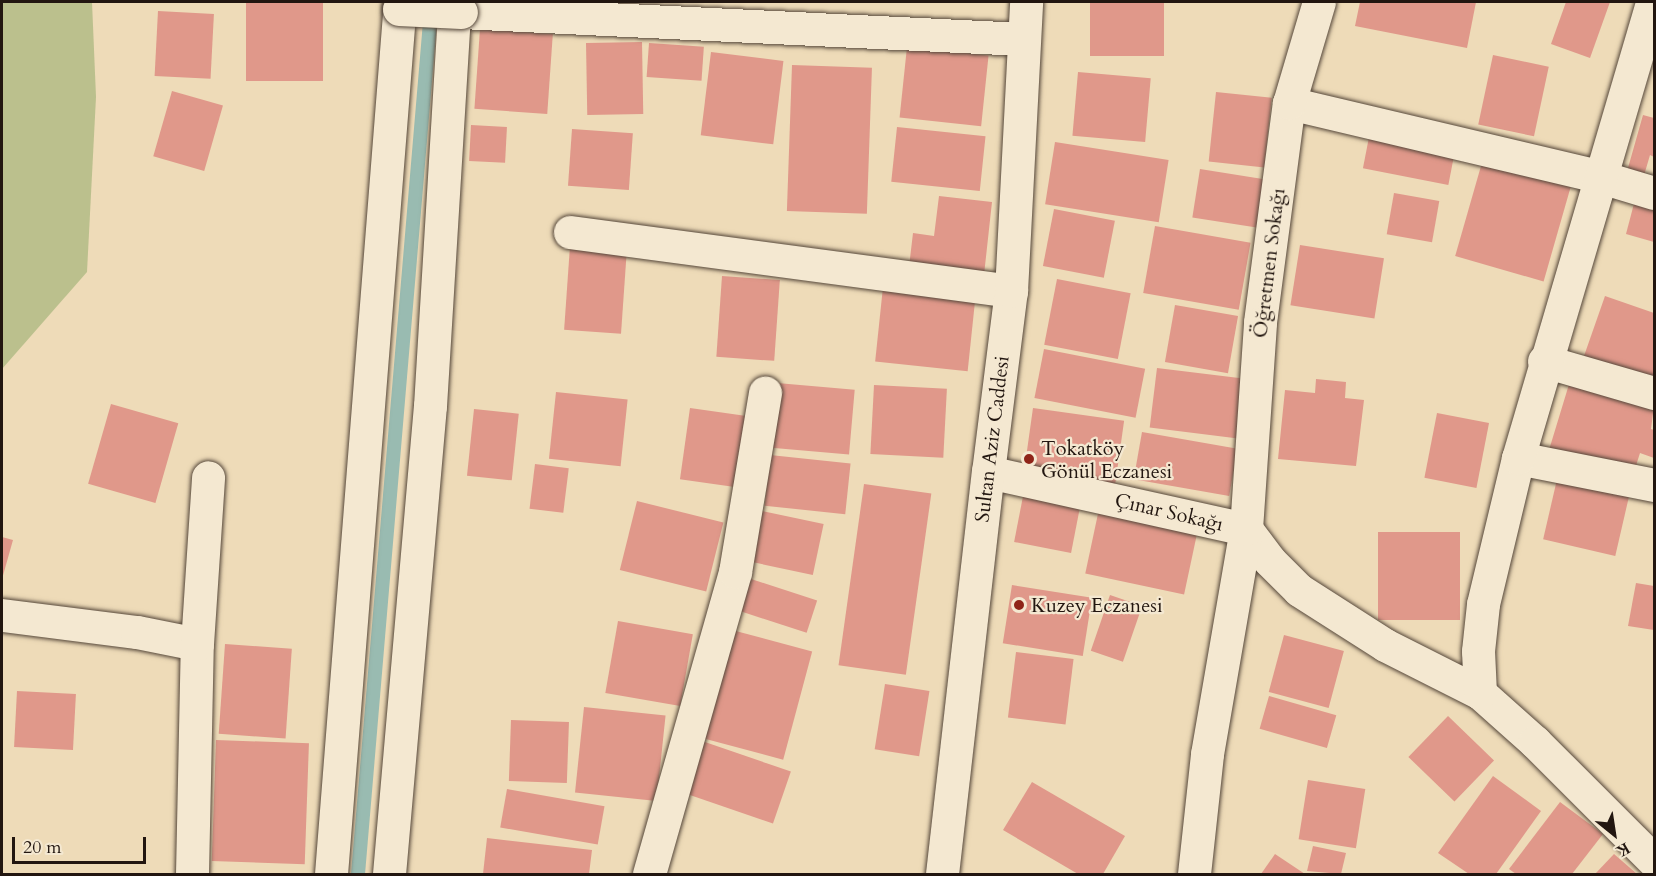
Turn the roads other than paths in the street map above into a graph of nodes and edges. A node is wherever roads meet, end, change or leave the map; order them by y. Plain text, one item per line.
1 (1026, 2) edge
2 (1319, 2) edge
3 (1652, 2) edge
4 (396, 4) edge
5 (458, 7) edge
6 (1023, 39) junction
7 (1289, 103) junction
8 (1601, 177) junction
9 (1654, 193) edge
10 (570, 232) dead end
11 (1011, 291) junction
12 (1544, 360) junction
13 (765, 392) dead end
14 (1654, 393) edge
15 (1518, 458) junction
16 (988, 472) junction
17 (208, 477) dead end
18 (1654, 485) edge
19 (1246, 530) junction
20 (2, 615) edge
21 (197, 644) junction
22 (1480, 693) junction
23 (1654, 861) edge
24 (192, 874) edge
25 (331, 874) edge
26 (389, 874) edge
27 (649, 874) edge
28 (942, 874) edge
29 (1194, 874) edge

1 - 6 street, Sultan Aziz Caddesi
2 - 7 street, Öğretmen Sokağı
3 - 8 street
4 - 5 street, bridge
4 - 25 street
5 - 6 street
5 - 26 street
6 - 11 street, Sultan Aziz Caddesi
7 - 8 street
7 - 19 street, Öğretmen Sokağı
8 - 9 street
8 - 12 street
10 - 11 street
11 - 16 street, Sultan Aziz Caddesi
12 - 14 street
12 - 15 street
13 - 27 street
15 - 18 street
15 - 22 street
16 - 19 street, Çınar Sokağı
16 - 28 street, Sultan Aziz Caddesi
17 - 21 street
19 - 22 street
19 - 29 street, Öğretmen Sokağı
20 - 21 street
21 - 24 street
22 - 23 street

